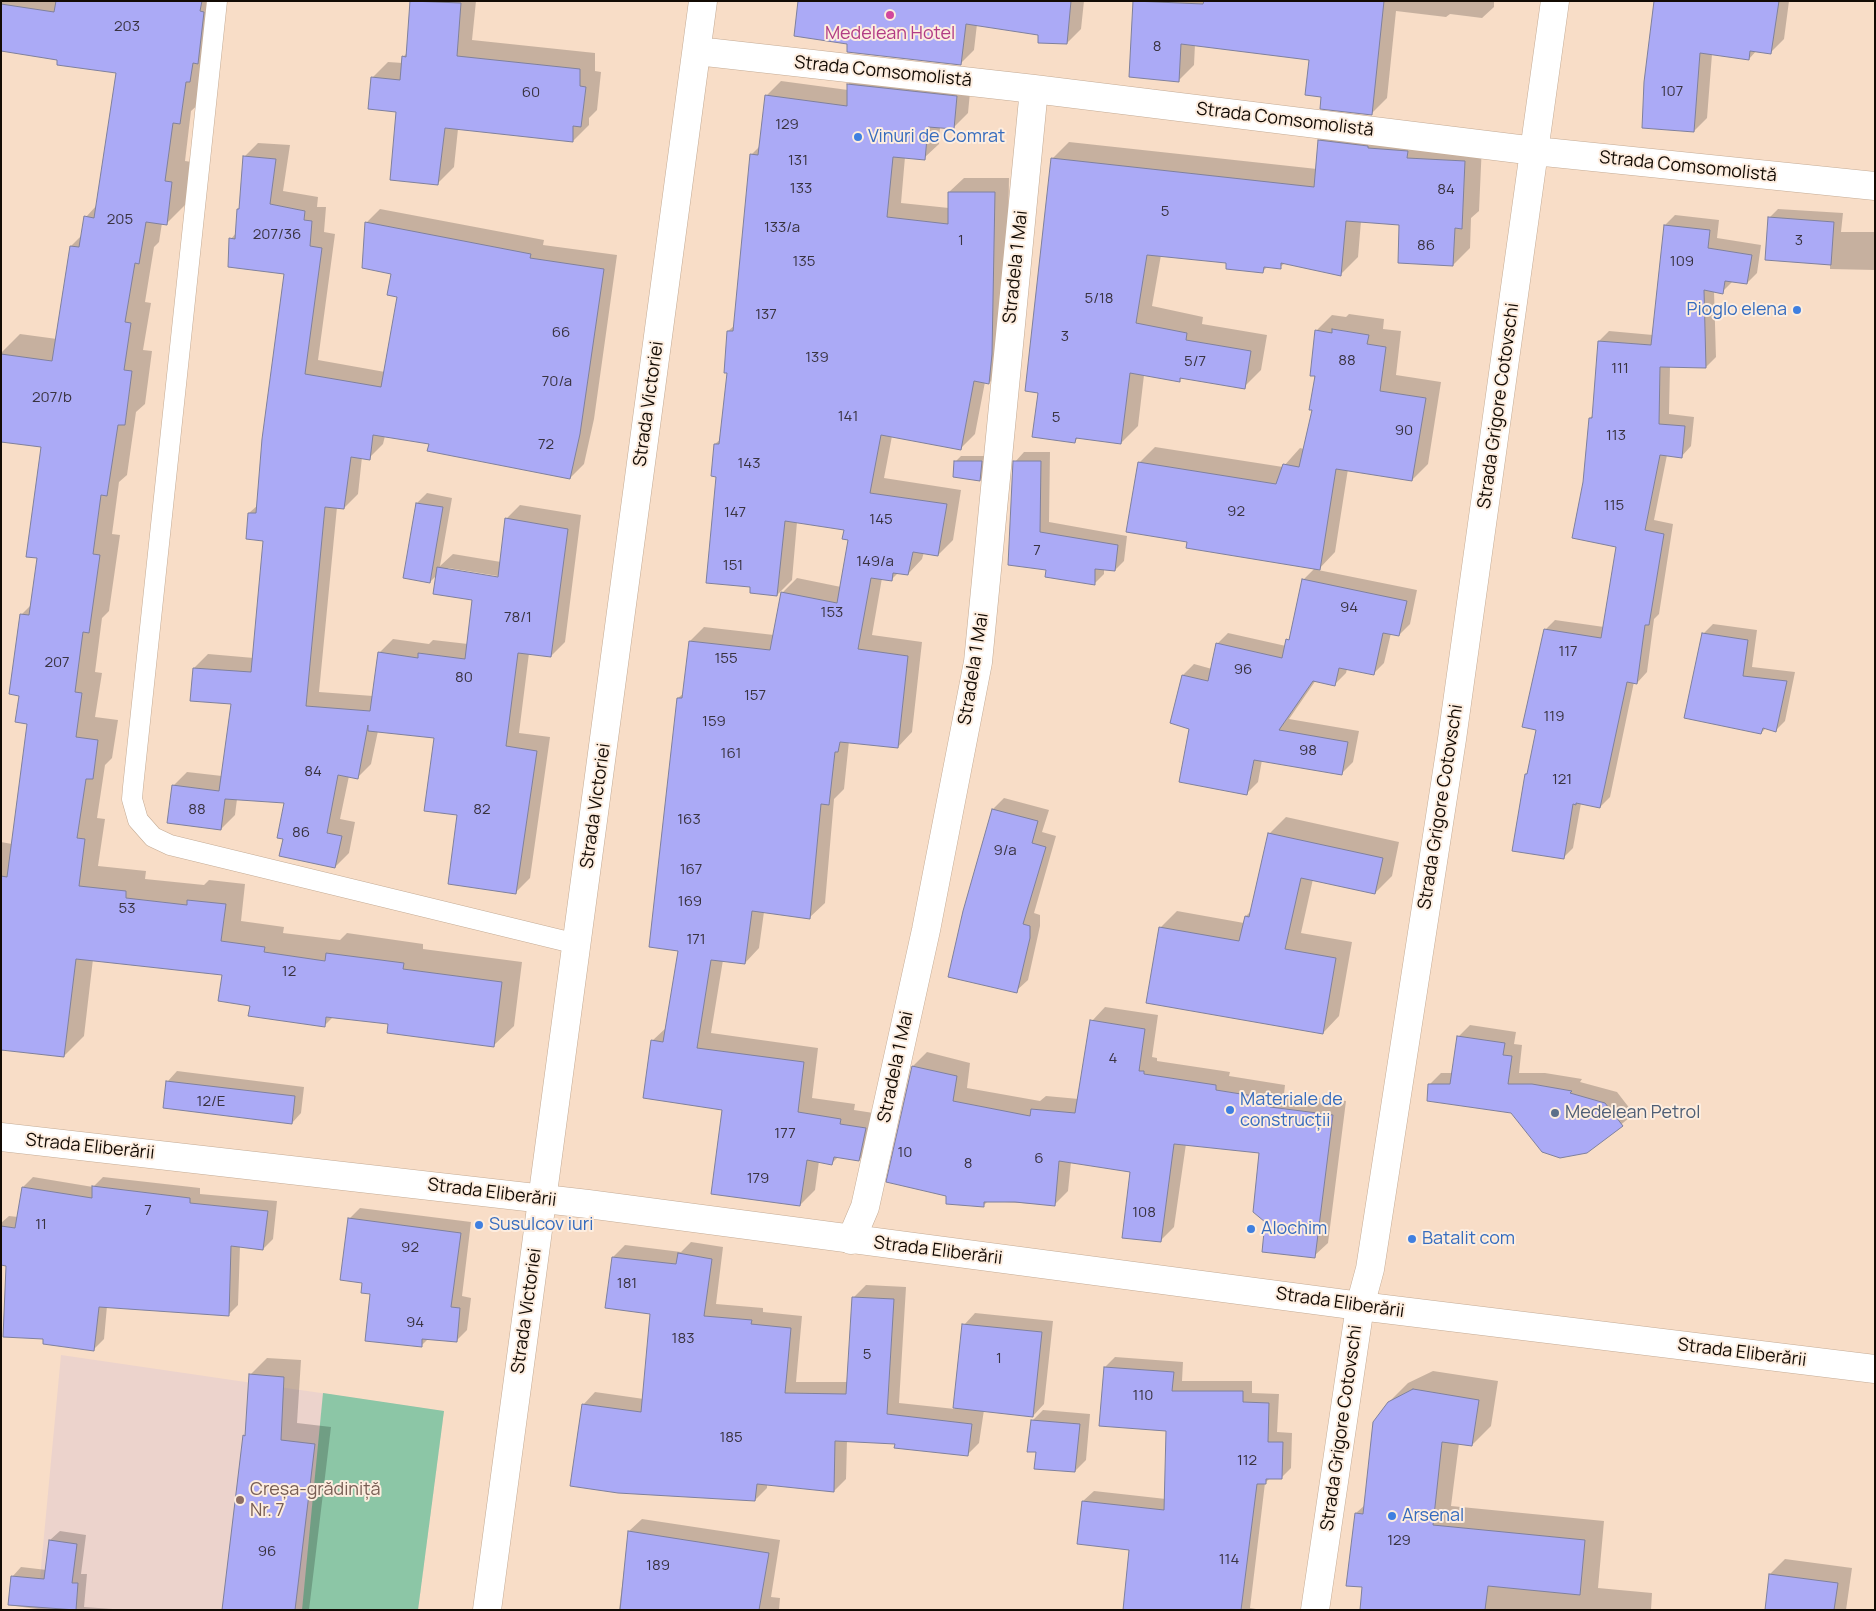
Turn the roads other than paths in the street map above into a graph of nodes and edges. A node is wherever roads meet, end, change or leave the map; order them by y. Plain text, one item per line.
1 (218, 1) edge
2 (703, 1) edge
3 (1555, 1) edge
4 (697, 51) junction
5 (1034, 88) junction
6 (1534, 152) junction
7 (1875, 186) edge
8 (577, 944) junction
9 (1, 1137) edge
10 (542, 1198) junction
11 (851, 1240) junction
12 (1360, 1306) junction
13 (1875, 1369) edge
14 (487, 1610) edge
15 (1315, 1610) edge

1 - 8 lane
2 - 4 street, Strada Victoriei
3 - 6 street, Strada Grigore Cotovschi
4 - 5 street, Strada Comsomolistă
4 - 8 street, Strada Victoriei
5 - 6 street, Strada Comsomolistă
5 - 11 street, Stradela 1 Mai
6 - 7 street, Strada Comsomolistă
6 - 12 street, Strada Grigore Cotovschi
8 - 10 street, Strada Victoriei
9 - 10 street, Strada Eliberării
10 - 11 street, Strada Eliberării
10 - 14 street, Strada Victoriei
11 - 12 street, Strada Eliberării
12 - 13 street, Strada Eliberării
12 - 15 street, Strada Grigore Cotovschi

